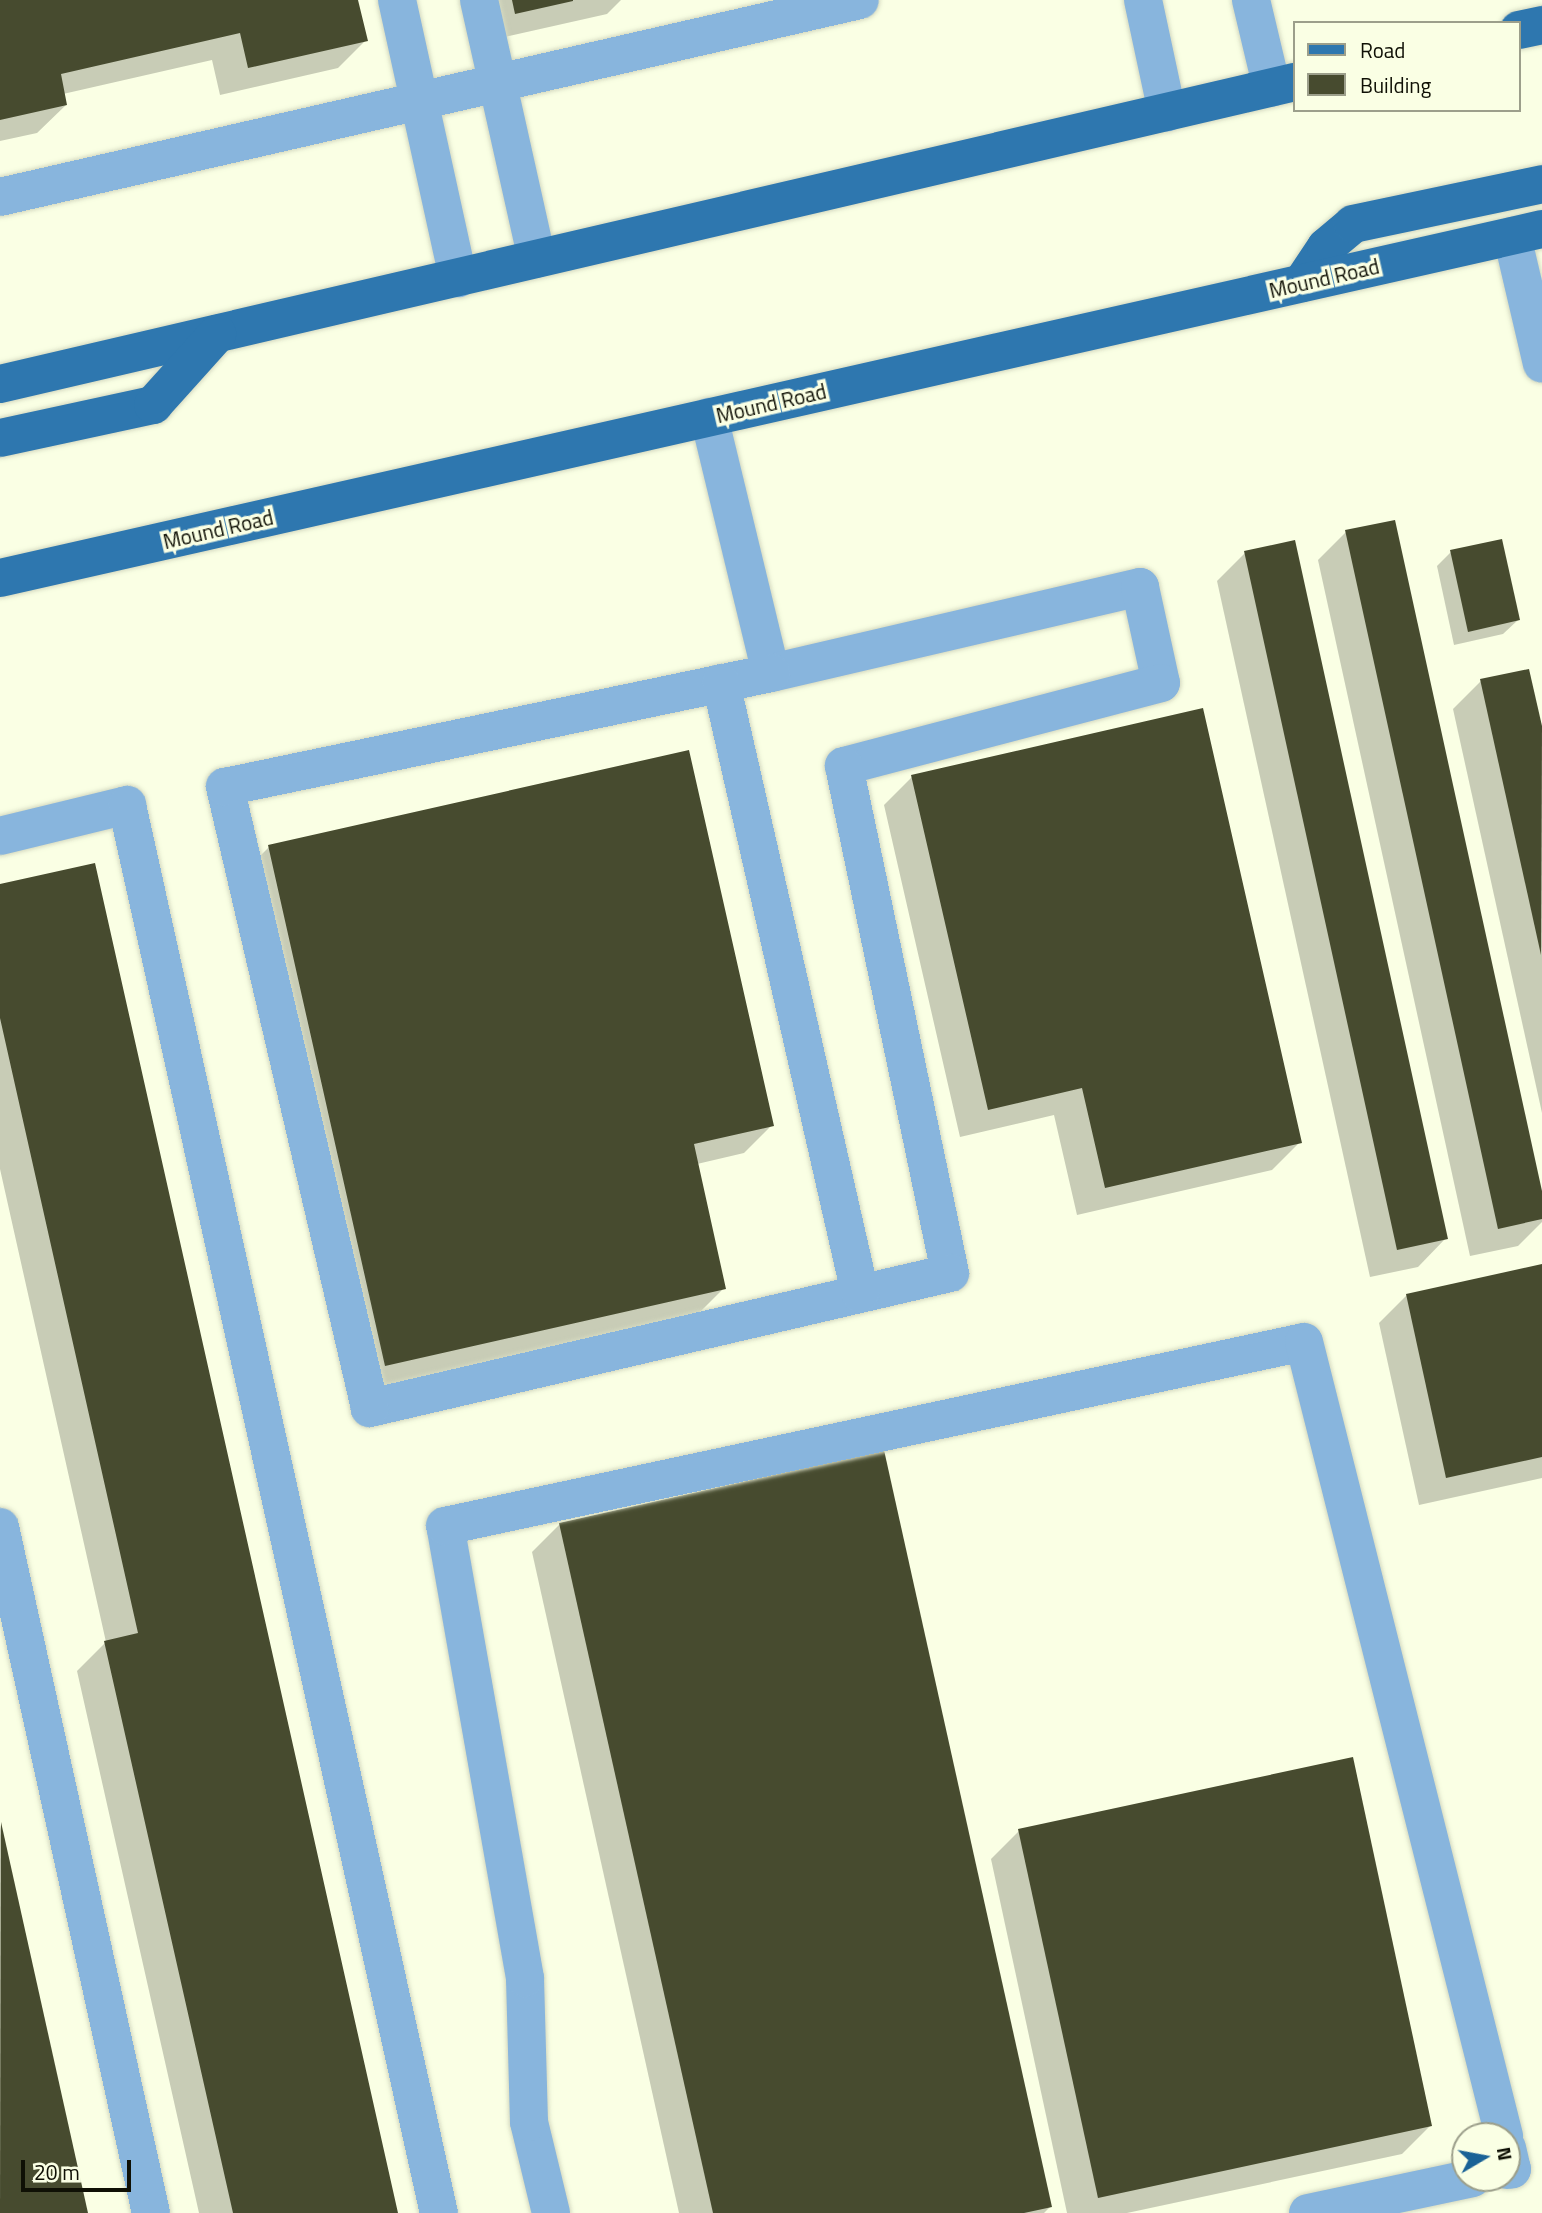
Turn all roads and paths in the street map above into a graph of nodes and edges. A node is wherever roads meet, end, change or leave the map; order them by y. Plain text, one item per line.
1 (397, 0) edge
2 (480, 0) edge
3 (860, 0) edge
4 (1143, 0) edge
5 (1251, 0) edge
6 (1542, 24) edge
7 (1521, 29) edge
8 (499, 83) junction
9 (1283, 85) edge
10 (419, 101) junction
11 (1167, 112) junction
12 (1542, 184) edge
13 (0, 197) edge
14 (1527, 232) edge
15 (537, 259) junction
16 (458, 278) junction
17 (1302, 284) junction
18 (217, 334) junction
19 (1542, 364) edge
20 (0, 384) edge
21 (709, 417) junction
22 (0, 438) edge
23 (0, 578) edge
24 (771, 673) junction
25 (721, 682) junction
26 (0, 836) edge
27 (860, 1293) junction
28 (0, 1527) edge
29 (1500, 2122) edge
30 (1451, 2182) edge
31 (151, 2213) edge
32 (439, 2213) edge
33 (551, 2213) edge
34 (1308, 2213) edge

1 - 10 lane
2 - 8 lane
3 - 8 lane
4 - 11 lane
5 - 9 lane
6 - 7 main road
8 - 10 lane
8 - 15 lane
9 - 11 main road
10 - 13 lane
10 - 16 lane
11 - 15 main road
12 - 17 main road
14 - 17 main road, Mound Road
14 - 19 lane
15 - 16 main road
16 - 18 main road
17 - 21 main road, Mound Road
18 - 20 main road
18 - 22 main road
21 - 23 main road, Mound Road
21 - 24 lane
24 - 25 lane
24 - 27 lane
25 - 27 lane
25 - 27 lane
26 - 32 lane
28 - 31 lane
29 - 33 lane
30 - 34 lane

